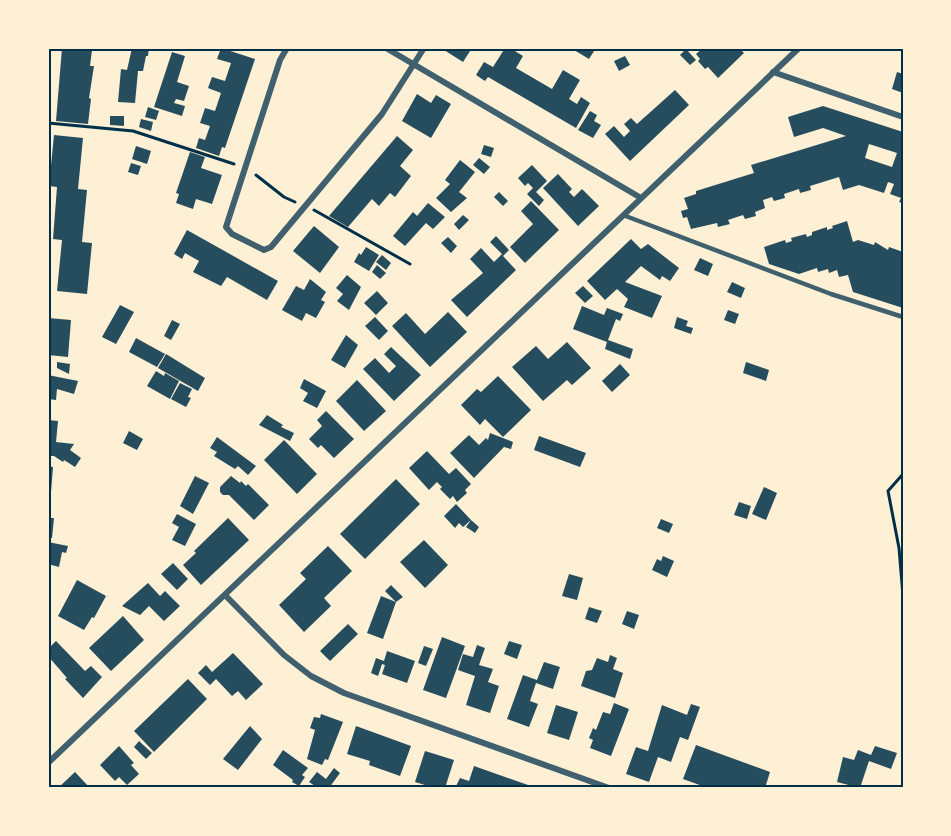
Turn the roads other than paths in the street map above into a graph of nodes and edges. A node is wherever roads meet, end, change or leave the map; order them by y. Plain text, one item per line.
1 (287, 48) edge
2 (386, 48) edge
3 (424, 48) edge
4 (798, 48) edge
5 (412, 65) junction
6 (773, 72) junction
7 (903, 117) edge
8 (641, 198) junction
9 (624, 215) junction
10 (903, 317) edge
11 (225, 595) junction
12 (48, 763) edge
13 (609, 788) edge

1 - 5 street
2 - 5 street
3 - 5 street
4 - 6 street
5 - 8 street
6 - 7 street
6 - 8 street
8 - 9 street
9 - 10 lane
9 - 11 street
11 - 12 street
11 - 13 street

